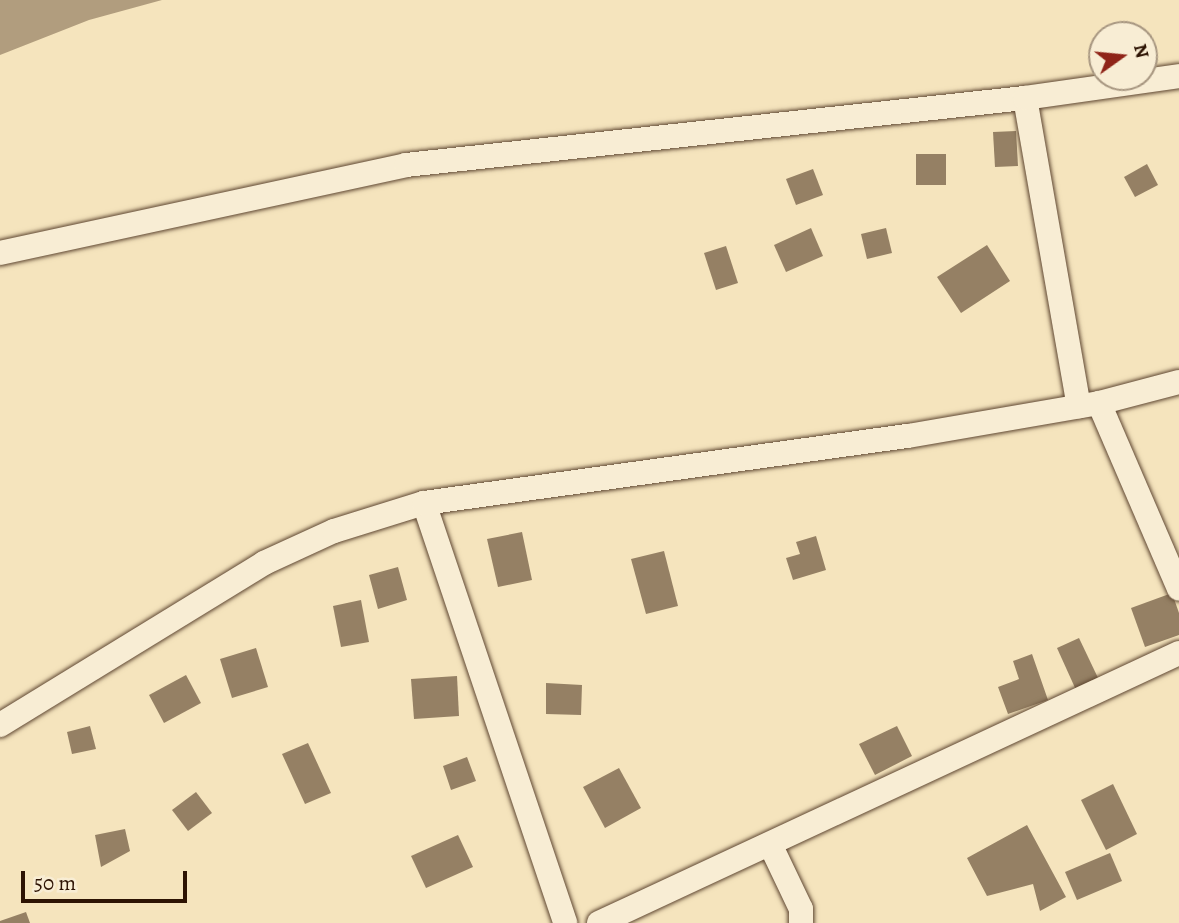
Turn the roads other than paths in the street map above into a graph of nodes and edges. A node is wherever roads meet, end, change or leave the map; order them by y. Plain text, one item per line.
1 (1179, 76) edge
2 (1025, 98) junction
3 (0, 253) edge
4 (1179, 383) edge
5 (1088, 404) junction
6 (424, 503) junction
7 (1179, 589) edge
8 (1179, 653) edge
9 (0, 725) edge
10 (770, 844) junction
11 (565, 923) edge
12 (599, 923) edge
13 (801, 923) edge

1 - 2 street
2 - 3 street
2 - 5 street
4 - 5 street
5 - 6 street
5 - 7 street
6 - 9 street
6 - 11 street
8 - 10 street
10 - 12 street
10 - 13 street

